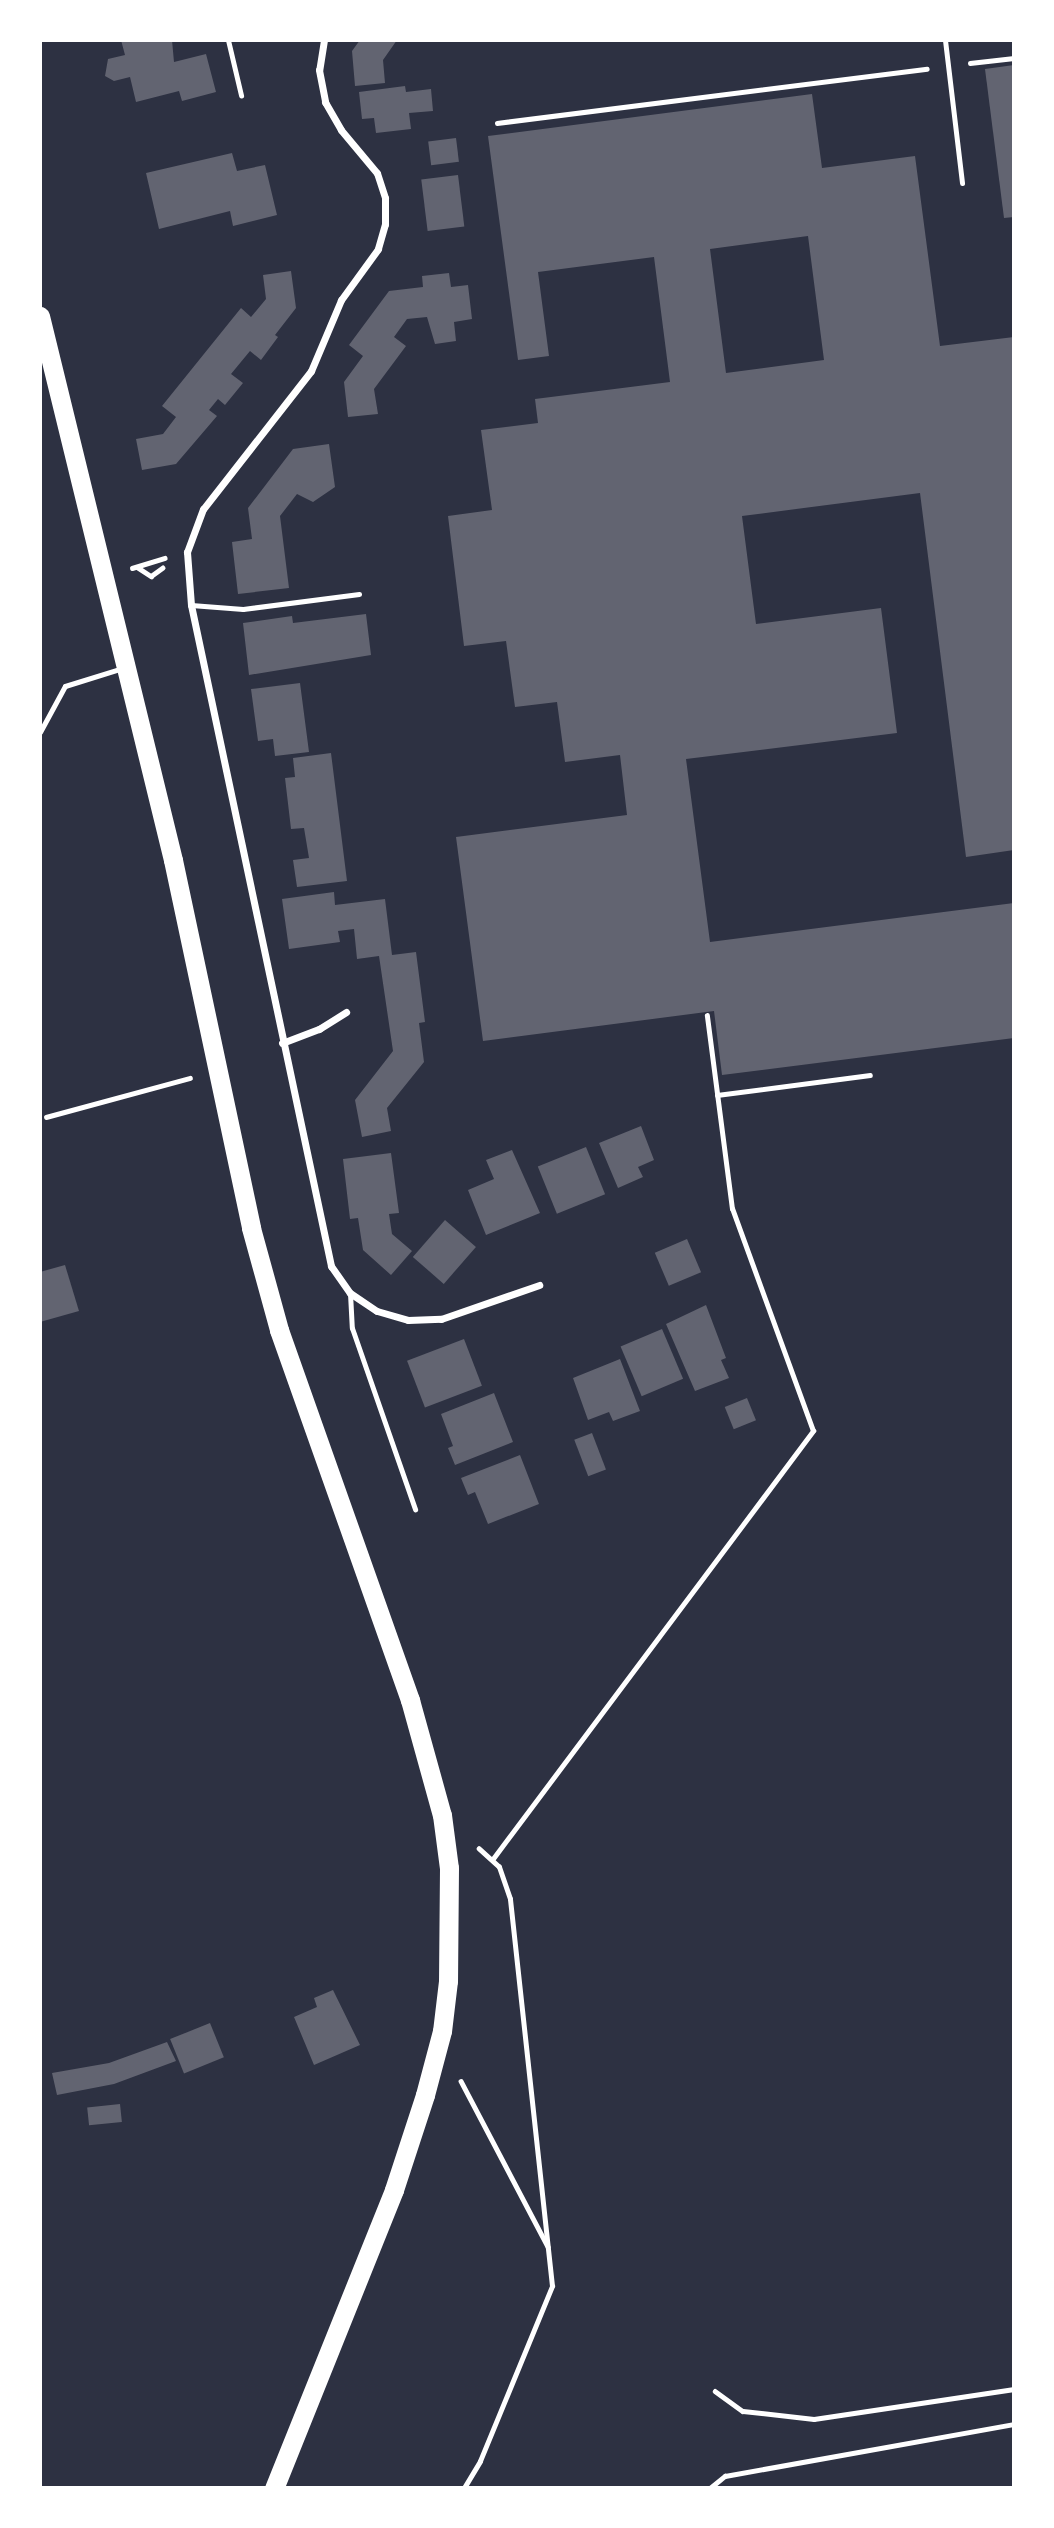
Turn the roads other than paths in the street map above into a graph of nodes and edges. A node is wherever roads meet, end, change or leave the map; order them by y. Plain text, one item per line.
1 (228, 40) edge
2 (324, 40) edge
3 (945, 40) edge
4 (241, 95) dead end
5 (962, 183) dead end
6 (40, 316) edge
7 (359, 594) dead end
8 (191, 605) junction
9 (127, 667) junction
10 (40, 732) edge
11 (346, 1012) dead end
12 (282, 1043) junction
13 (539, 1285) dead end
14 (350, 1293) junction
15 (415, 1509) dead end
16 (274, 2488) edge

1 - 4 lane
2 - 8 street
3 - 5 lane
6 - 9 highway
7 - 8 lane
8 - 12 street
9 - 10 lane
9 - 16 highway
11 - 12 street
12 - 14 street
13 - 14 street
14 - 15 lane

